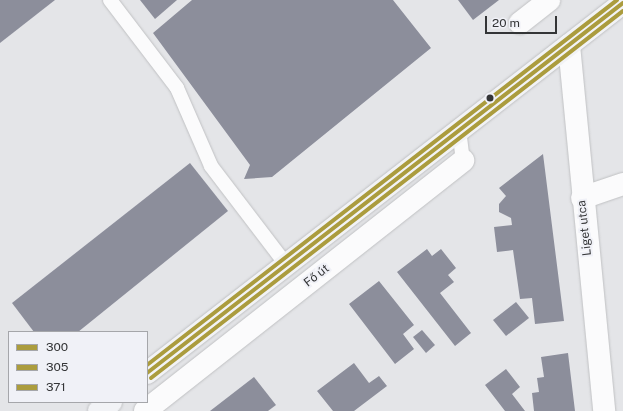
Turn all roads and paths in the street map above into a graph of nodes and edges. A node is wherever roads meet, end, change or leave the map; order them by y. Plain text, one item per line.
1 (110, 0) edge
2 (549, 0) edge
3 (623, 3) edge
4 (520, 23) dead end
5 (569, 45) junction
6 (459, 129) junction
7 (463, 161) joint
8 (623, 184) edge
9 (582, 198) junction
10 (285, 263) junction
11 (148, 372) edge
12 (109, 403) edge
13 (99, 411) edge
14 (145, 411) edge
15 (604, 411) edge

1 - 10 lane
2 - 4 street
3 - 5 main road
5 - 6 main road
5 - 9 street, Liget utca
6 - 7 lane, Fő út
6 - 10 main road
7 - 14 street, Fő út
8 - 9 street
9 - 15 street, Liget utca
10 - 11 main road
12 - 13 main road

